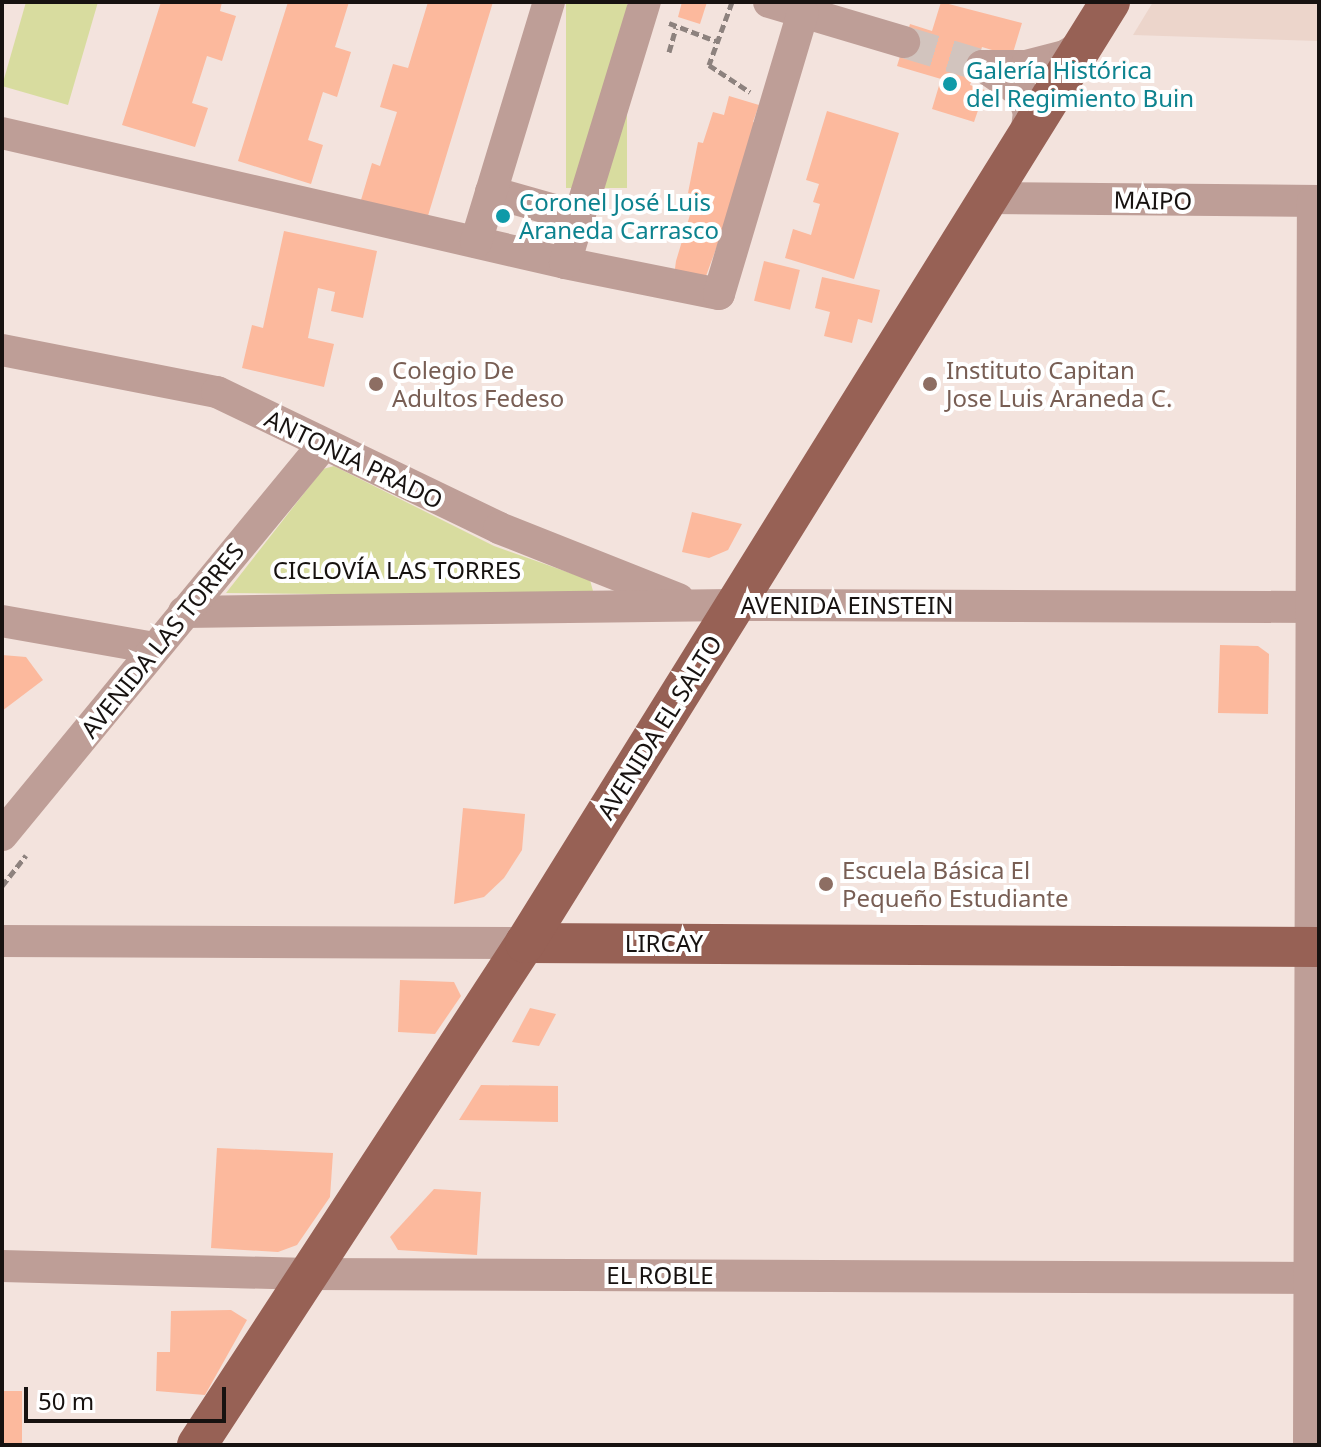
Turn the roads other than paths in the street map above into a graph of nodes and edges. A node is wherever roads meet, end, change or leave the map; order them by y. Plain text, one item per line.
1 (549, 2) edge
2 (769, 2) edge
3 (1110, 2) edge
4 (643, 8) edge
5 (840, 12) edge
6 (803, 13) junction
7 (904, 42) tunnel mouth
8 (1084, 44) junction
9 (2, 133) edge
10 (1026, 136) junction
11 (491, 192) junction
12 (988, 198) junction
13 (1316, 201) edge
14 (579, 217) junction
15 (476, 242) junction
16 (565, 263) junction
17 (2, 350) edge
18 (1316, 394) edge
19 (323, 445) junction
20 (695, 605) junction
21 (734, 605) junction
22 (1315, 607) edge
23 (184, 612) junction
24 (2, 621) edge
25 (153, 648) junction
26 (15, 844) edge
27 (4, 939) edge
28 (525, 943) junction
29 (1315, 947) edge
30 (2, 1266) edge
31 (309, 1274) junction
32 (1314, 1278) edge
33 (197, 1445) edge
34 (1309, 1445) edge

1 - 11 street
2 - 6 street
3 - 8 main road, AVENIDA EL SALTO
4 - 14 street
5 - 6 street
5 - 7 street
6 - 16 street
8 - 10 main road, AVENIDA EL SALTO
8 - 10 street
9 - 15 street
10 - 12 main road, AVENIDA EL SALTO
11 - 14 street
11 - 15 street
12 - 13 street, MAIPO
12 - 21 main road, AVENIDA EL SALTO
13 - 18 street
14 - 16 street
15 - 16 street
17 - 19 street, ANTONIA PRADO
18 - 22 street
19 - 20 street, ANTONIA PRADO
19 - 23 street, AVENIDA LAS TORRES
20 - 21 street, AVENIDA EINSTEIN
20 - 23 street, AVENIDA EINSTEIN
21 - 22 street, AVENIDA EINSTEIN
21 - 28 main road, AVENIDA EL SALTO
22 - 29 street
23 - 25 street, AVENIDA LAS TORRES
24 - 25 street
25 - 26 street, AVENIDA LAS TORRES
27 - 28 street, LIRCAY
28 - 29 main road, LIRCAY
28 - 31 main road, AVENIDA EL SALTO
29 - 32 street
30 - 31 street, EL ROBLE
31 - 32 street, EL ROBLE
31 - 33 main road, AVENIDA EL SALTO
32 - 34 street

